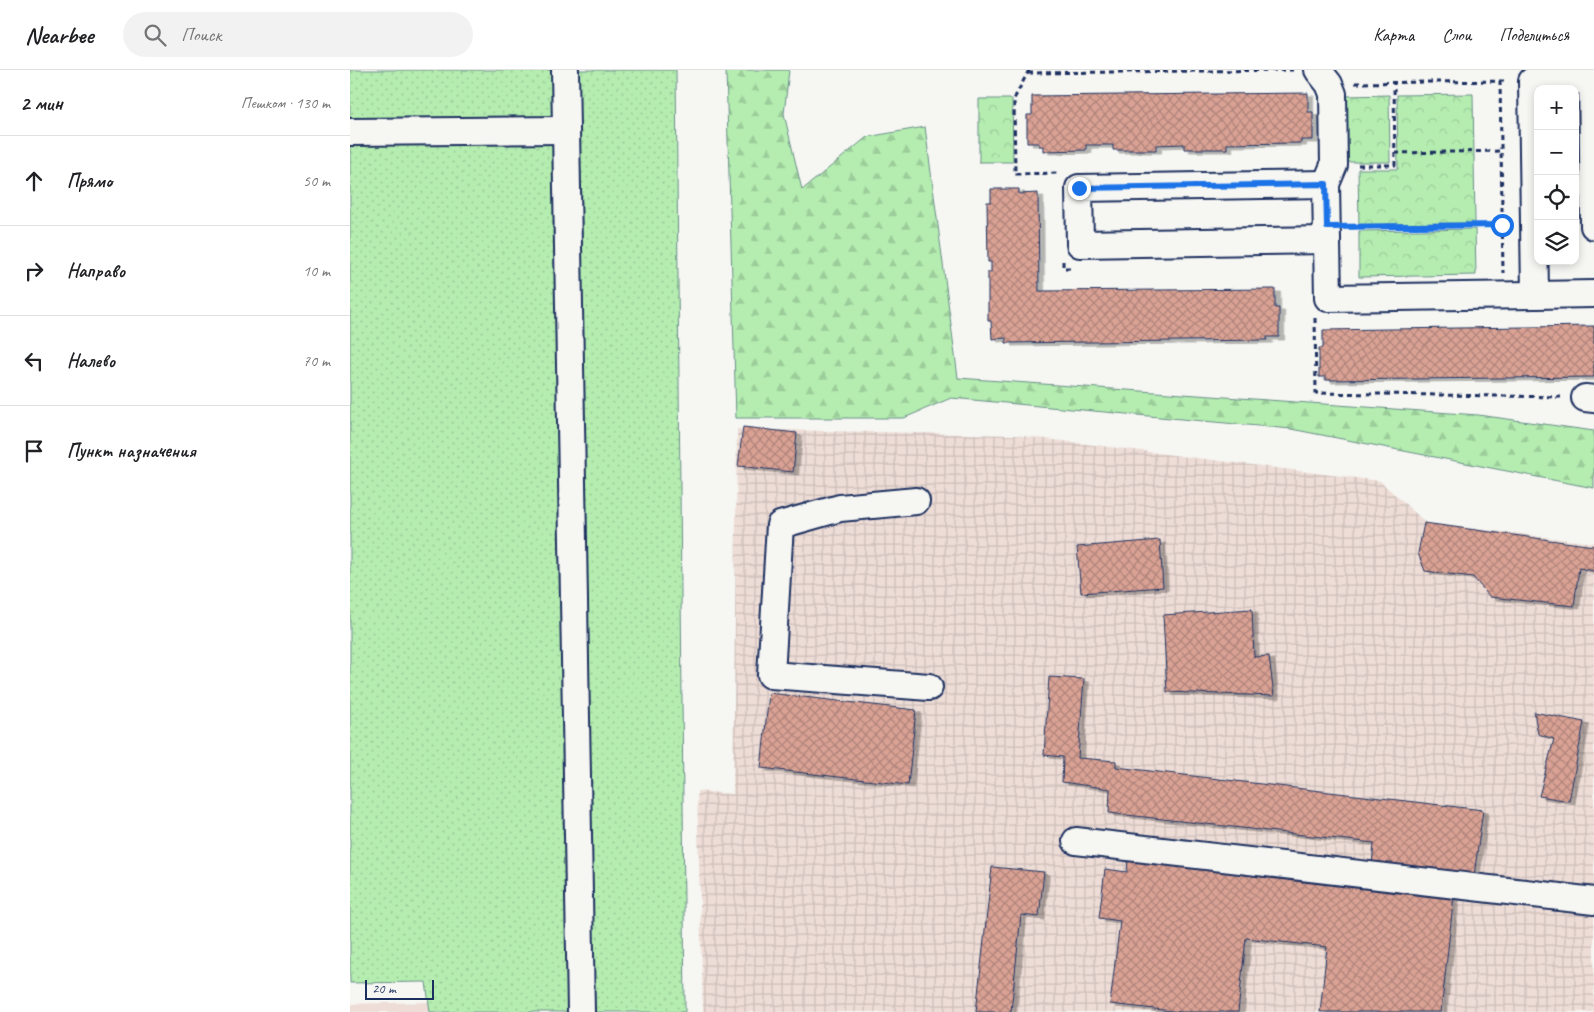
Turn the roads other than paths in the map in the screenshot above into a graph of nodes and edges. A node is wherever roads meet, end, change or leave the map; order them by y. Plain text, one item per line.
1 (565, 70) edge
2 (1324, 77) edge
3 (566, 130) junction
4 (350, 132) edge
5 (1330, 175) junction
6 (1594, 226) edge
7 (1327, 234) junction
8 (1594, 294) edge
9 (1536, 295) junction
10 (916, 501) dead end
11 (929, 687) dead end
12 (1076, 841) dead end
13 (1594, 901) edge
14 (581, 1012) edge

1 - 3 lane
2 - 5 lane
3 - 4 lane
3 - 14 lane
5 - 7 lane
5 - 7 lane
6 - 9 lane
7 - 9 lane
8 - 9 lane
10 - 11 lane
12 - 13 lane

